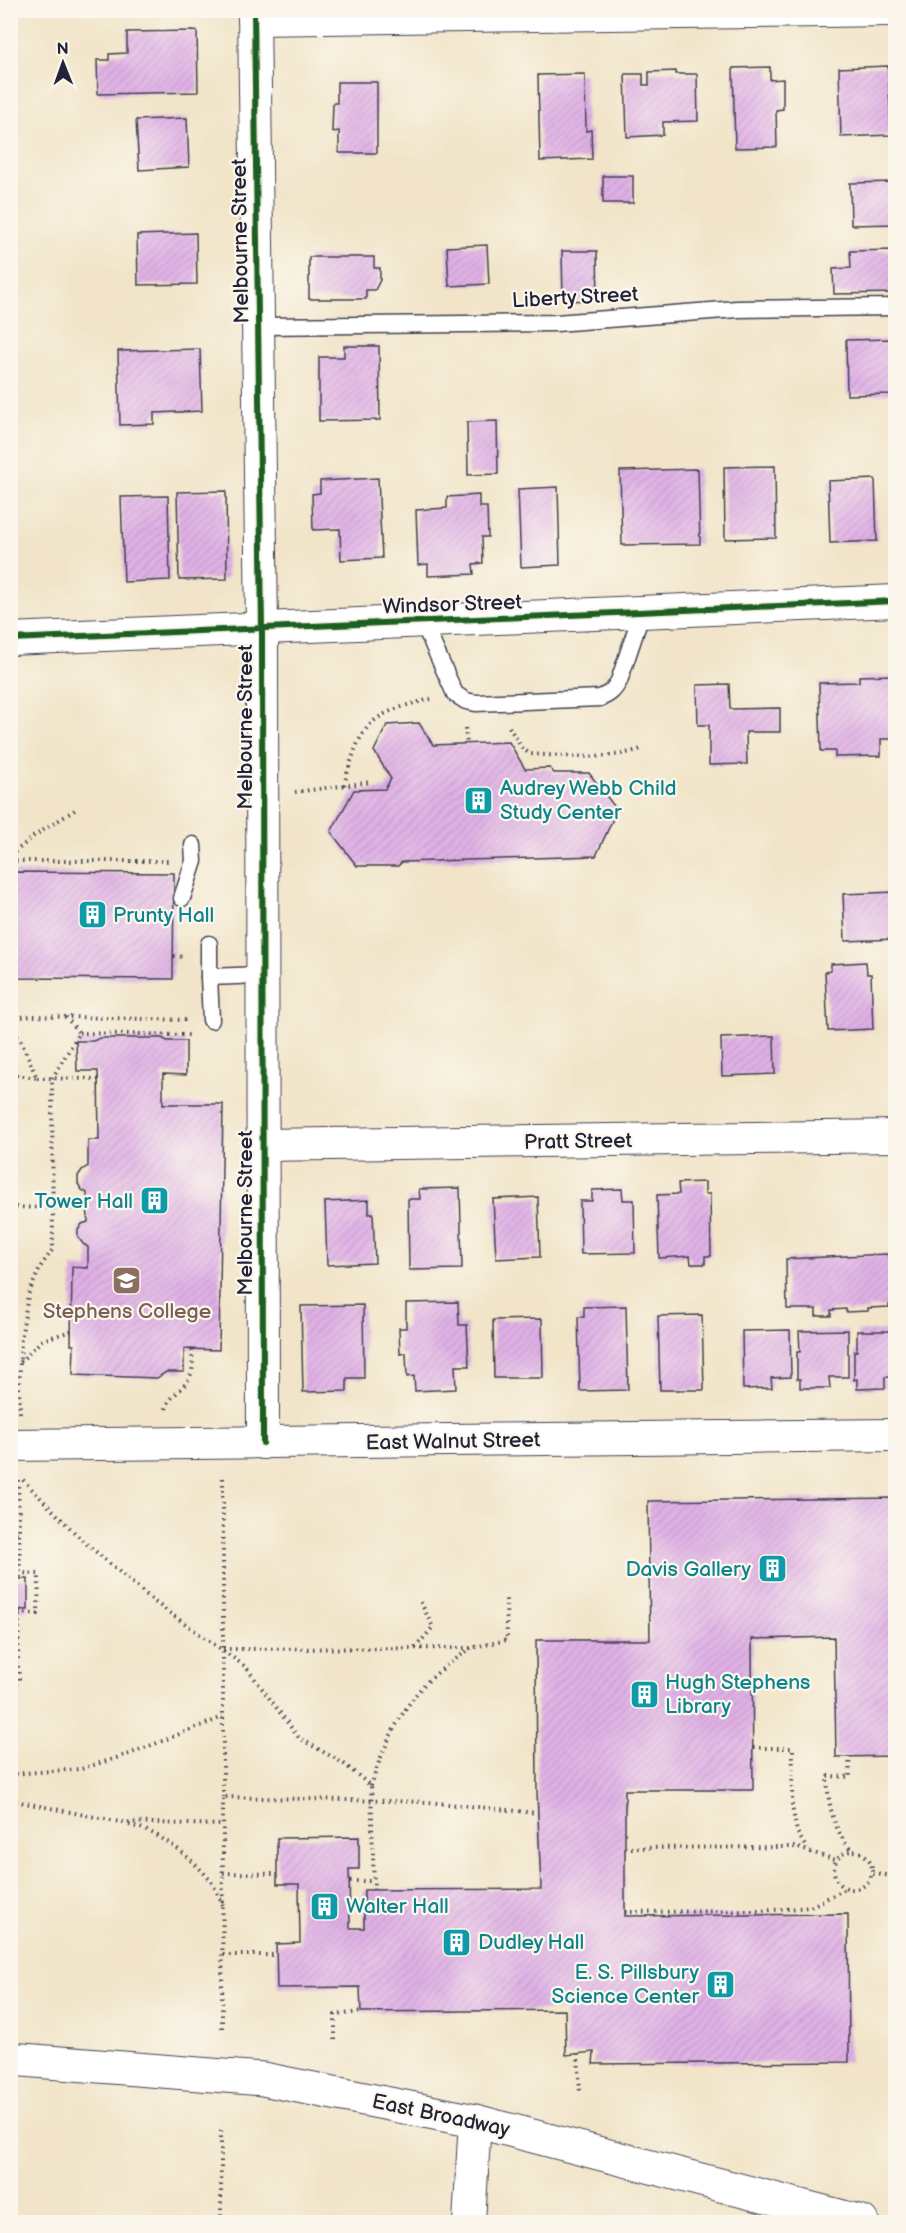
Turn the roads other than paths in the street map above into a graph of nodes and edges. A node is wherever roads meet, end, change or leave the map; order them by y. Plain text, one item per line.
1 (891, 10) edge
2 (254, 15) edge
3 (896, 307) edge
4 (257, 326) junction
5 (896, 601) edge
6 (642, 612) junction
7 (423, 622) junction
8 (262, 628) junction
9 (10, 639) edge
10 (194, 853) road end
11 (182, 898) dead end
12 (209, 944) dead end
13 (262, 975) junction
14 (209, 977) junction
15 (211, 1020) road end
16 (896, 1136) edge
17 (261, 1145) junction
18 (896, 1435) edge
19 (263, 1443) junction
20 (10, 1445) edge
21 (10, 2060) edge
22 (475, 2121) junction
23 (469, 2223) edge
24 (862, 2223) edge

1 - 2 street
2 - 4 street, Melbourne Street
3 - 4 lane, Liberty Street
4 - 8 street, Melbourne Street
5 - 6 street, Windsor Street
6 - 7 street, Windsor Street
6 - 7 lane
7 - 8 street, Windsor Street
8 - 9 street, Windsor Street
8 - 13 street, Melbourne Street
10 - 11 lane
12 - 14 lane
13 - 14 lane
13 - 17 street, Melbourne Street
14 - 15 lane
16 - 17 street, Pratt Street
17 - 19 street, Melbourne Street
18 - 19 street, East Walnut Street
19 - 20 street, East Walnut Street
21 - 22 main road, East Broadway
22 - 23 street
22 - 24 main road, East Broadway

